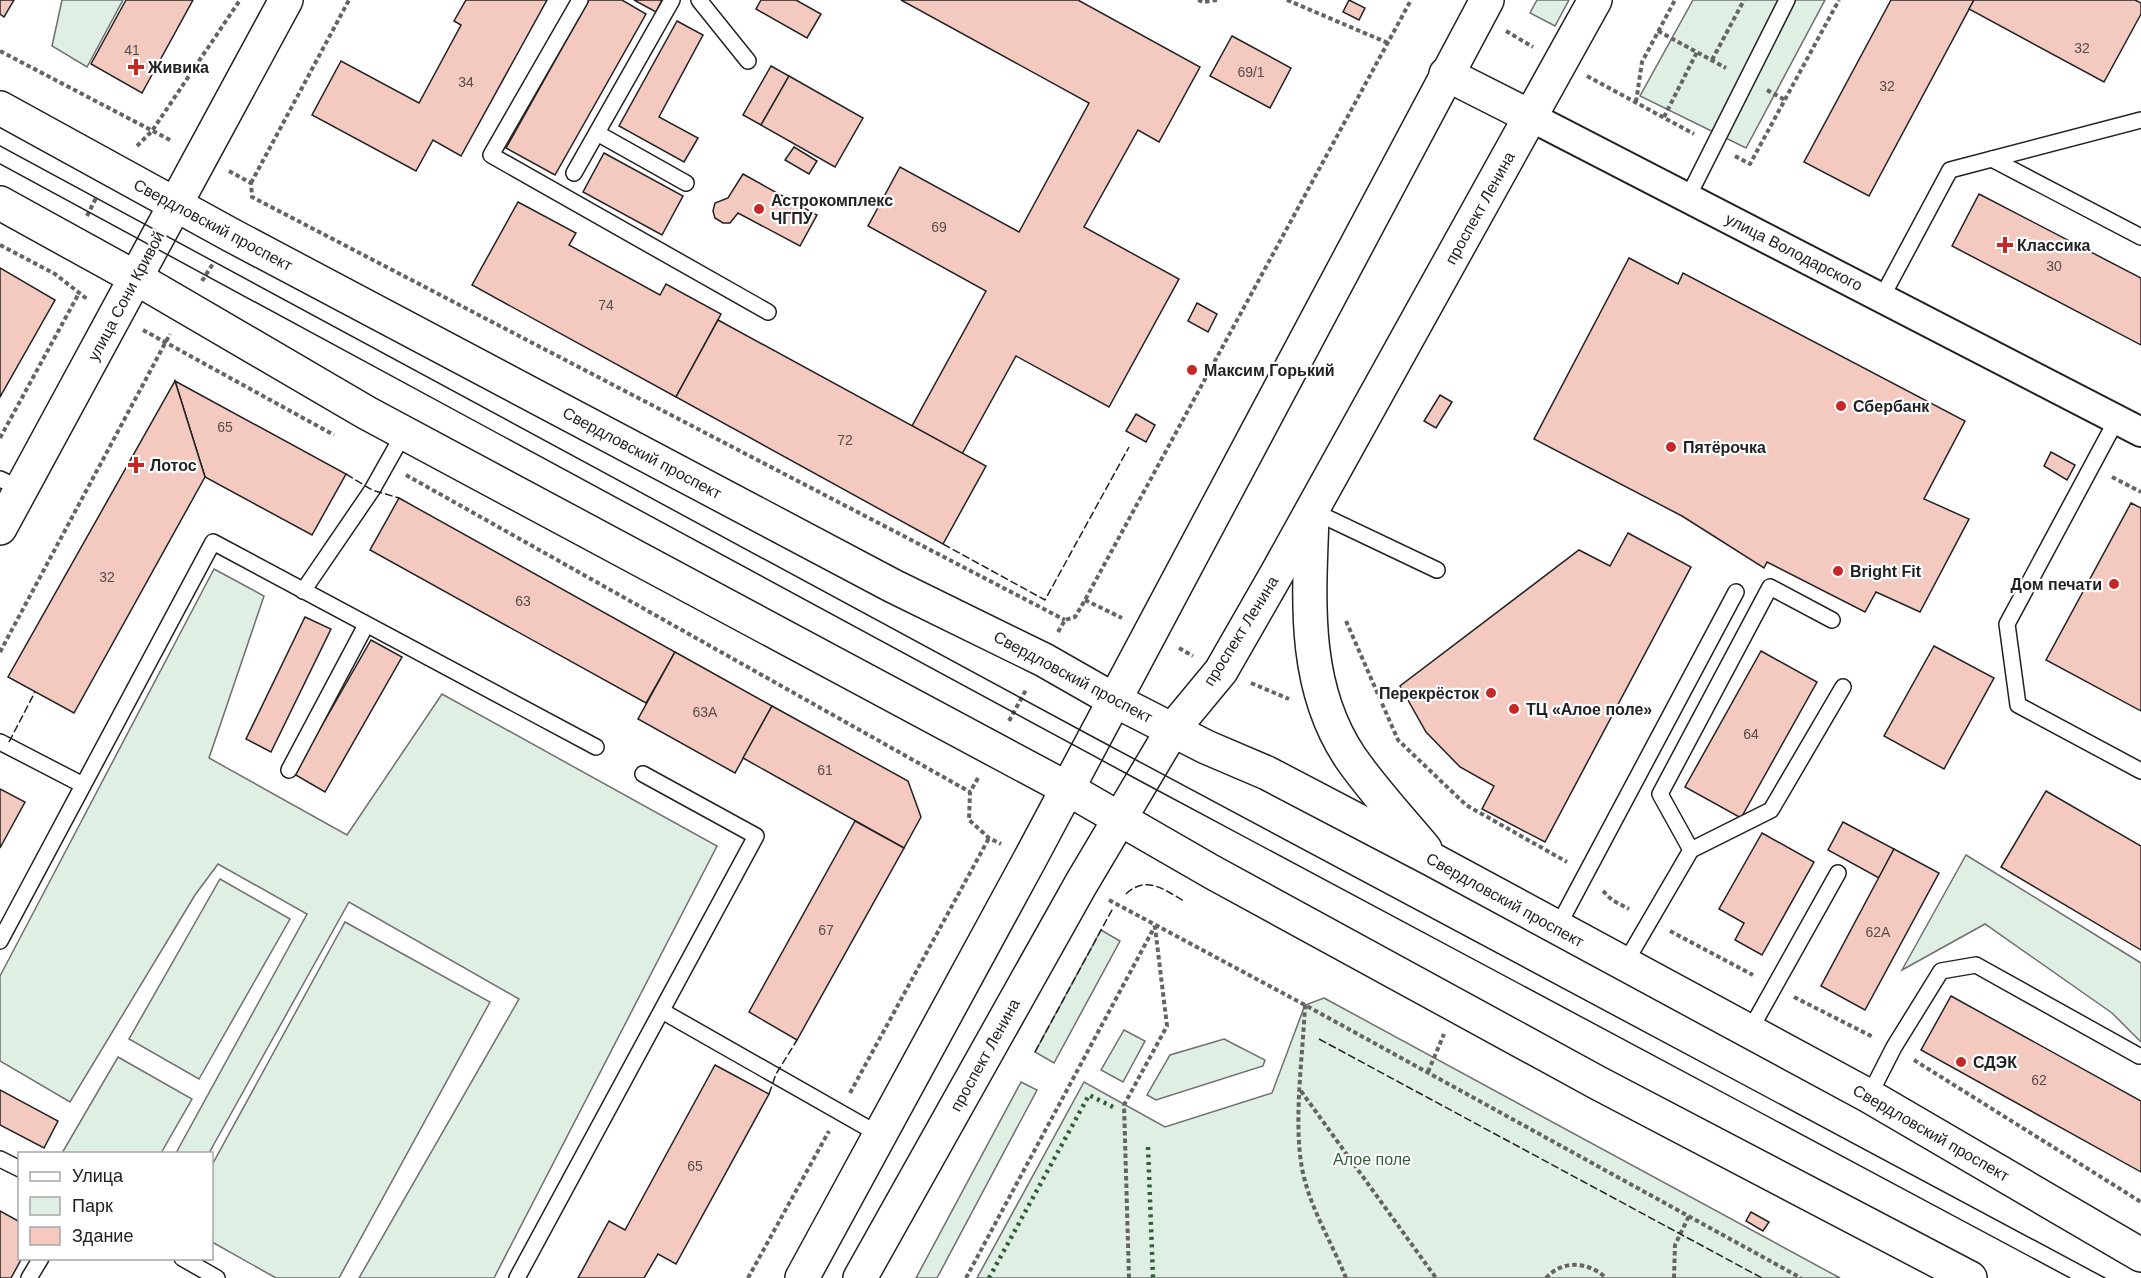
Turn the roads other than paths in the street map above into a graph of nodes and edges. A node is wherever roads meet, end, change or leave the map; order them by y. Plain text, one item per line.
1 (286, 0) edge
2 (580, 0) edge
3 (672, 0) edge
4 (699, 0) edge
5 (1487, 0) edge
6 (1595, 0) edge
7 (1786, 0) edge
8 (748, 61) dead end
9 (1446, 74) junction
10 (0, 108) edge
11 (1531, 117) junction
12 (2141, 120) edge
13 (597, 133) junction
14 (1992, 159) junction
15 (574, 173) dead end
16 (686, 183) dead end
17 (1688, 197) junction
18 (0, 203) edge
19 (176, 205) junction
20 (2141, 237) edge
21 (136, 278) junction
22 (1882, 297) junction
23 (768, 312) dead end
24 (2129, 425) edge
25 (404, 433) junction
26 (11, 484) edge
27 (1312, 511) junction
28 (0, 528) edge
29 (1437, 570) dead end
30 (303, 591) junction
31 (1736, 592) dead end
32 (1832, 620) dead end
33 (366, 625) junction
34 (1843, 687) dead end
35 (1114, 700) junction
36 (1173, 729) junction
37 (0, 742) edge
38 (596, 747) dead end
39 (289, 770) dead end
40 (2141, 771) edge
41 (644, 774) dead end
42 (83, 785) junction
43 (1068, 789) junction
44 (1121, 819) junction
45 (1691, 850) junction
46 (1433, 860) junction
47 (1838, 873) dead end
48 (1557, 928) junction
49 (0, 941) edge
50 (1624, 965) junction
51 (662, 1011) junction
52 (1749, 1032) junction
53 (2139, 1056) dead end
54 (1869, 1096) junction
55 (880, 1135) junction
56 (0, 1159) edge
57 (18, 1168) edge
58 (2141, 1256) edge
59 (40, 1260) edge
60 (186, 1260) edge
61 (29, 1278) edge
62 (217, 1278) edge
63 (517, 1278) edge
64 (802, 1278) edge
65 (860, 1278) edge
66 (1970, 1278) edge

1 - 19 main road, улица Сони Кривой
2 - 23 lane
3 - 13 lane
4 - 8 lane
5 - 9 main road
6 - 11 main road, проспект Ленина
7 - 17 lane
9 - 11 main road, улица Володарского
9 - 35 main road
10 - 19 main road, Свердловский проспект
11 - 17 street, улица Володарского
11 - 27 main road, проспект Ленина
12 - 14 lane
13 - 15 lane
13 - 16 lane
14 - 20 lane
14 - 22 lane
17 - 22 street, улица Володарского
18 - 21 main road
19 - 21 main road, улица Сони Кривой
19 - 35 main road, Свердловский проспект
21 - 25 main road
21 - 26 main road, улица Сони Кривой
22 - 24 street, улица Володарского
24 - 40 lane
25 - 30 lane
25 - 43 main road
26 - 28 main road, улица Сони Кривой
27 - 29 lane
27 - 36 main road, проспект Ленина
27 - 46 main road
30 - 33 lane
30 - 42 lane
31 - 48 lane
32 - 45 lane
33 - 38 lane
33 - 39 lane
34 - 45 lane
35 - 36 main road, Свердловский проспект
35 - 43 main road
36 - 44 main road, проспект Ленина
36 - 46 main road, Свердловский проспект
37 - 42 lane
41 - 51 lane
42 - 49 lane
43 - 44 main road
43 - 55 main road
44 - 65 main road, проспект Ленина
44 - 66 main road
45 - 50 lane
46 - 48 main road, Свердловский проспект
47 - 52 lane
48 - 50 main road, Свердловский проспект
50 - 52 main road, Свердловский проспект
51 - 55 lane
51 - 63 lane
52 - 54 main road, Свердловский проспект
53 - 54 lane
54 - 58 main road, Свердловский проспект
55 - 64 main road
56 - 57 lane
59 - 61 lane
60 - 62 lane

